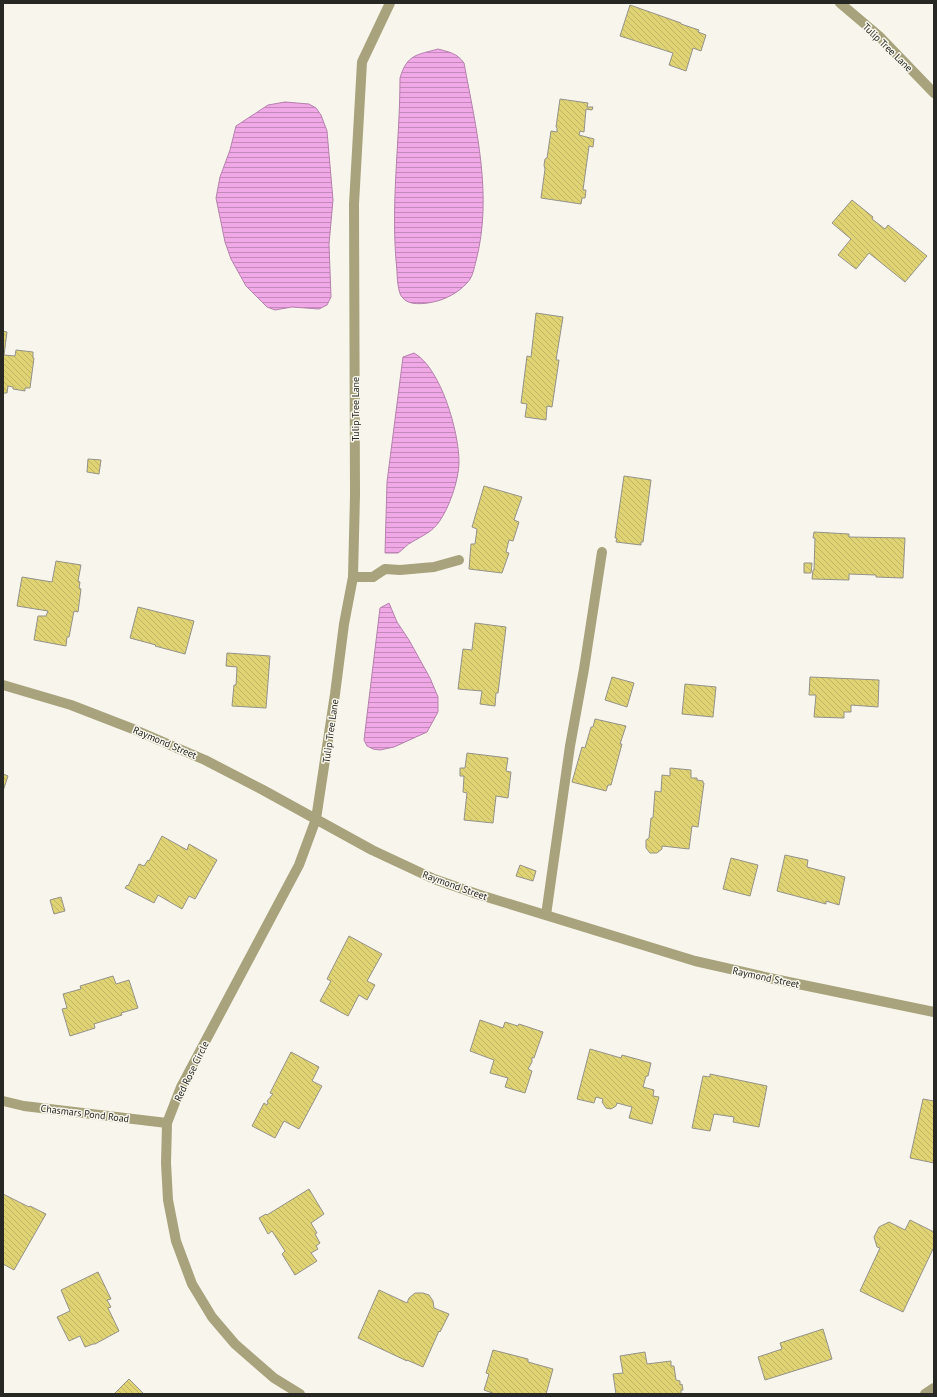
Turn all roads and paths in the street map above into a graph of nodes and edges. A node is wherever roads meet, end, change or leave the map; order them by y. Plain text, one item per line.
1 (390, 3) edge
2 (840, 3) edge
3 (934, 93) edge
4 (602, 552) dead end
5 (460, 560) dead end
6 (353, 577) junction
7 (3, 685) edge
8 (316, 819) junction
9 (546, 915) junction
10 (934, 1012) edge
11 (3, 1101) edge
12 (167, 1123) junction
13 (934, 1388) edge
14 (300, 1394) edge
15 (926, 1394) edge

1 - 6 street, Tulip Tree Lane
2 - 3 street, Tulip Tree Lane
4 - 9 street
5 - 6 street
6 - 8 street, Tulip Tree Lane
7 - 8 street, Raymond Street
8 - 9 street, Raymond Street
8 - 12 street, Red Rose Circle
9 - 10 street, Raymond Street
11 - 12 street, Chasmars Pond Road
12 - 14 street, Red Rose Circle
13 - 15 street

